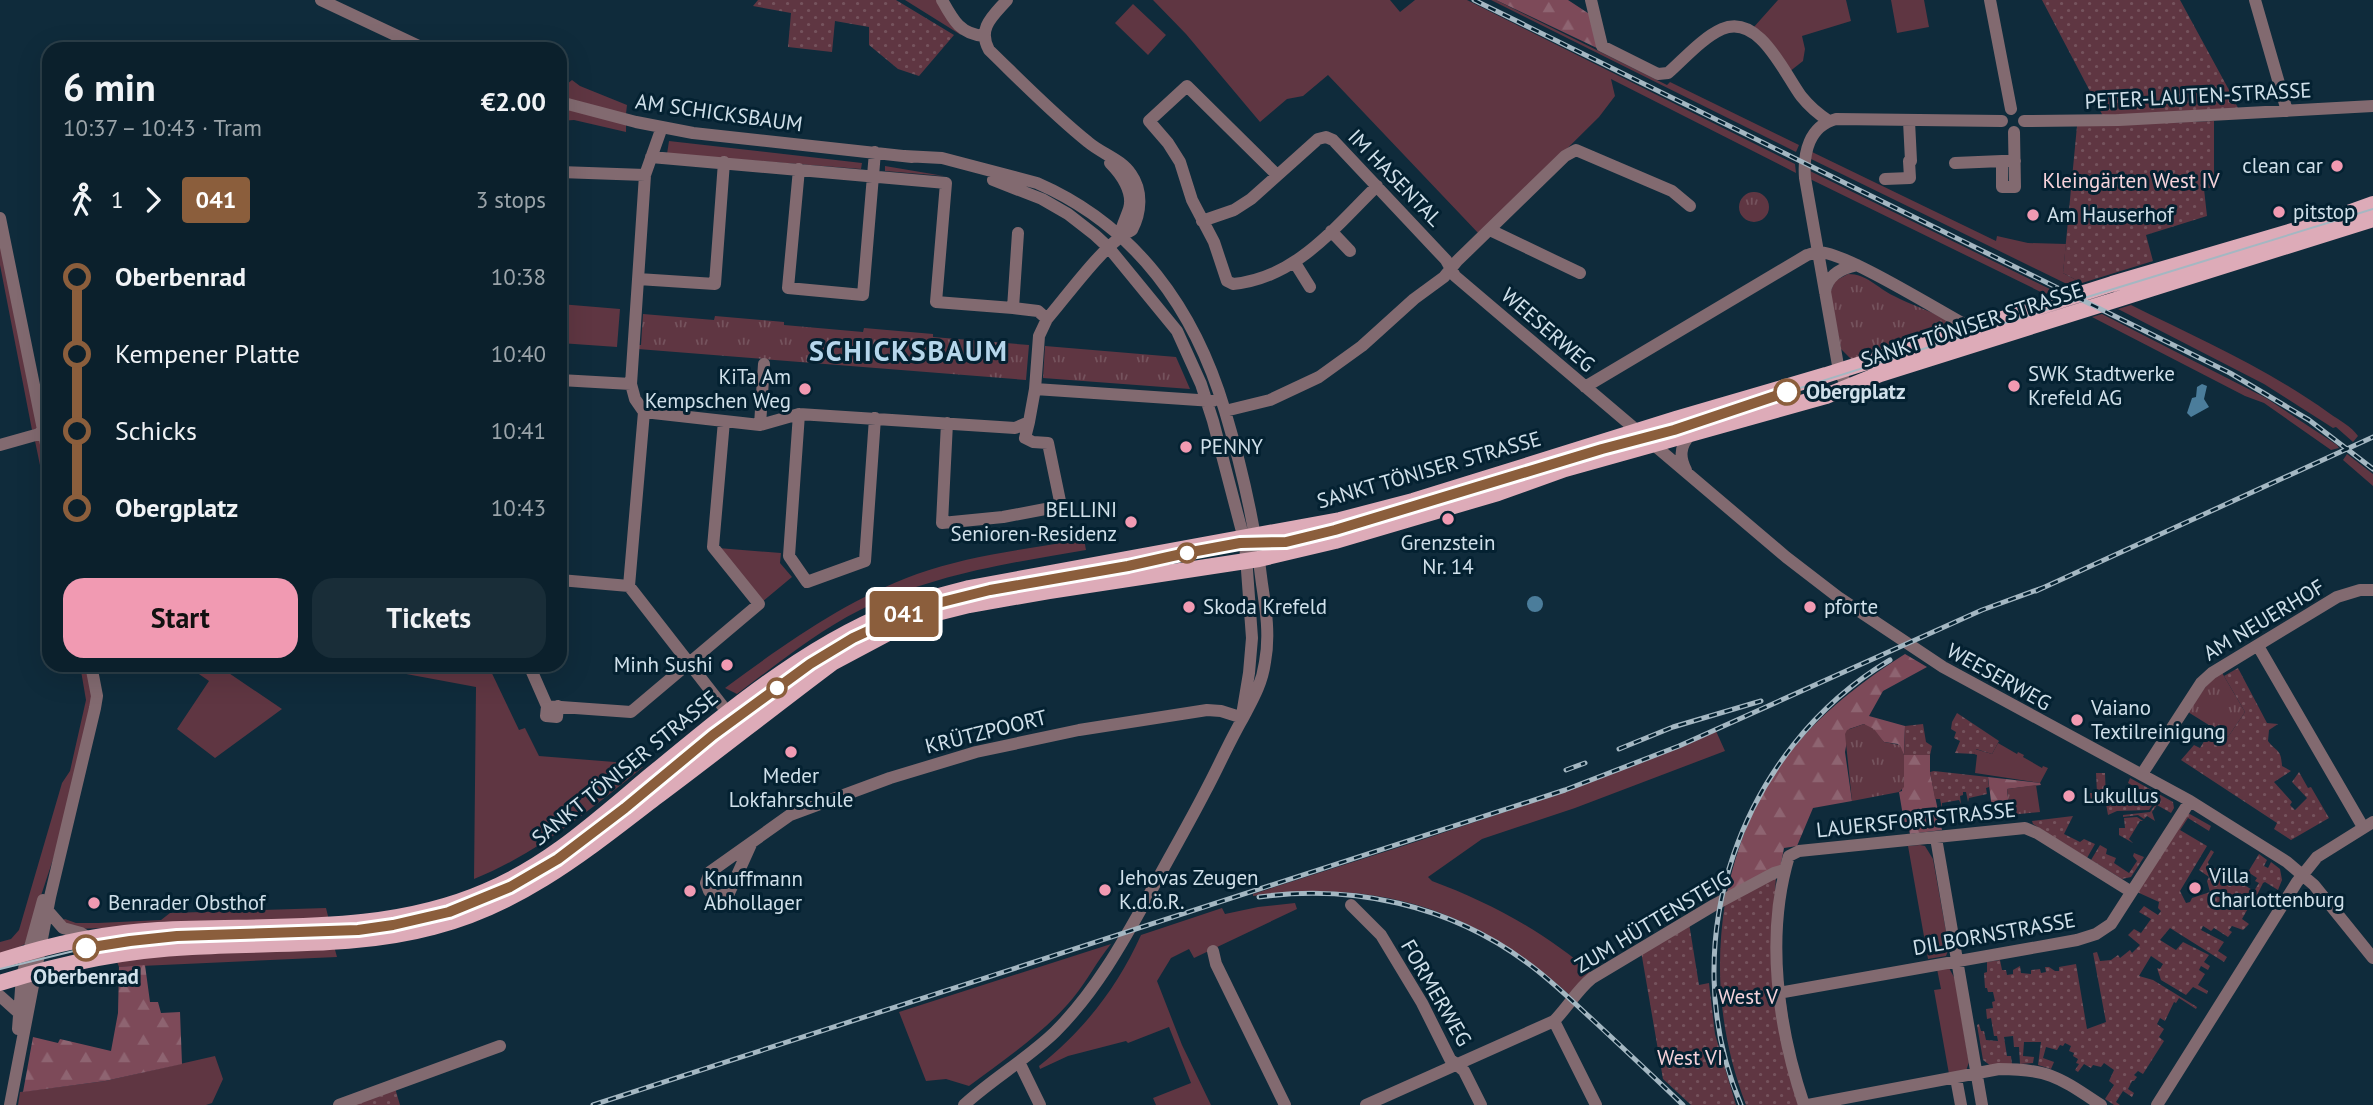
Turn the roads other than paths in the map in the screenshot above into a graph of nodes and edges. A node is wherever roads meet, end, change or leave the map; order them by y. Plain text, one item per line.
1 (321, 0) edge
2 (942, 0) edge
3 (1007, 0) edge
4 (1591, 0) edge
5 (1990, 0) edge
6 (2255, 0) edge
7 (984, 36) junction
8 (410, 42) edge
9 (567, 104) edge
10 (2373, 106) edge
11 (2011, 109) junction
12 (2287, 111) junction
13 (1829, 121) junction
14 (1909, 121) junction
15 (2001, 121) junction
16 (2024, 121) junction
17 (662, 127) junction
18 (2014, 132) junction
19 (876, 152) junction
20 (904, 156) junction
21 (651, 157) junction
22 (724, 162) junction
23 (1955, 163) dead end
24 (799, 169) junction
25 (567, 172) edge
26 (1276, 174) junction
27 (645, 175) junction
28 (873, 176) junction
29 (1885, 179) dead end
30 (1377, 186) junction
31 (2373, 204) edge
32 (1690, 206) dead end
33 (0, 218) edge
34 (2373, 219) edge
35 (1202, 221) junction
36 (1490, 230) junction
37 (1331, 231) junction
38 (1018, 233) dead end
39 (1120, 235) junction
40 (1109, 248) junction
41 (1350, 251) dead end
42 (1817, 252) junction
43 (1295, 263) junction
44 (1857, 265) junction
45 (1451, 268) junction
46 (1580, 273) dead end
47 (638, 279) junction
48 (1310, 287) dead end
49 (1825, 294) junction
50 (1013, 308) junction
51 (1047, 318) junction
52 (1973, 329) junction
53 (764, 364) dead end
54 (1839, 371) junction
55 (567, 380) edge
56 (631, 384) junction
57 (1585, 387) junction
58 (1849, 388) junction
59 (1035, 389) junction
60 (1206, 400) junction
61 (644, 412) junction
62 (799, 414) junction
63 (1227, 416) junction
64 (875, 418) junction
65 (724, 421) junction
66 (1029, 422) junction
67 (947, 423) junction
68 (42, 424) edge
69 (760, 425) junction
70 (42, 430) edge
71 (1637, 431) junction
72 (1690, 435) junction
73 (0, 445) edge
74 (1655, 445) junction
75 (1688, 473) junction
76 (1250, 537) junction
77 (1253, 560) junction
78 (567, 581) edge
79 (629, 586) junction
80 (2373, 590) edge
81 (2258, 646) junction
82 (688, 664) junction
83 (92, 672) edge
84 (533, 672) edge
85 (729, 713) junction
86 (1243, 718) junction
87 (742, 731) junction
88 (2142, 774) junction
89 (2190, 801) junction
90 (2368, 825) edge
91 (65, 833) junction
92 (1936, 838) junction
93 (752, 842) dead end
94 (1784, 870) junction
95 (2302, 875) junction
96 (2130, 891) junction
97 (1351, 905) dead end
98 (48, 911) junction
99 (89, 937) junction
100 (35, 950) junction
101 (1213, 951) dead end
102 (2373, 958) edge
103 (0, 961) edge
104 (1957, 961) junction
105 (29, 974) junction
106 (0, 983) edge
107 (1778, 993) junction
108 (0, 996) edge
109 (19, 1013) junction
110 (1554, 1021) junction
111 (500, 1046) dead end
112 (1019, 1062) junction
113 (17, 1063) junction
114 (1455, 1065) junction
115 (1977, 1073) junction
116 (1956, 1078) junction
117 (10, 1105) edge
118 (339, 1105) edge
119 (964, 1105) edge
120 (1040, 1105) edge
121 (1286, 1105) edge
122 (1366, 1105) edge
123 (1481, 1105) edge
124 (1596, 1105) edge
125 (1806, 1105) edge
126 (1961, 1105) edge
127 (1982, 1105) edge
128 (2101, 1105) edge
129 (2157, 1105) edge

1 - 8 street
2 - 7 street
3 - 7 street
4 - 13 street
5 - 11 street
6 - 12 street
7 - 39 street
9 - 17 street, AM SCHICKSBAUM
10 - 12 street, PETER-LAUTEN-STRASSE
11 - 15 street
11 - 16 street
12 - 16 street, PETER-LAUTEN-STRASSE
13 - 14 street
13 - 42 street
14 - 15 street
14 - 29 street
15 - 18 street
16 - 18 street
17 - 19 street, AM SCHICKSBAUM
17 - 21 street
18 - 23 street
19 - 20 street, AM SCHICKSBAUM
19 - 28 street
20 - 39 street, AM SCHICKSBAUM
20 - 40 street, AM SCHICKSBAUM
21 - 22 street
21 - 27 street
22 - 24 street
22 - 47 street
24 - 28 street
24 - 28 street
25 - 27 street
26 - 30 street, IM HASENTAL
26 - 35 street, IM HASENTAL
26 - 35 street
27 - 47 street
28 - 50 street
30 - 37 street
30 - 45 street, IM HASENTAL
31 - 52 main road, SANKT TÖNISER STRASSE
32 - 36 street
33 - 68 street
34 - 58 main road, SANKT TÖNISER STRASSE
35 - 43 street
36 - 45 street
36 - 46 street
37 - 41 street
37 - 43 street
38 - 50 street
39 - 40 street
39 - 63 street, AM SCHICKSBAUM
40 - 51 street
40 - 60 street, AM SCHICKSBAUM
42 - 44 street
42 - 49 street
42 - 57 street
43 - 48 street
44 - 49 street
44 - 52 street
45 - 57 street, WEESERWEG
45 - 63 street
47 - 56 street
49 - 54 street
50 - 51 street
51 - 59 street
52 - 54 main road, SANKT TÖNISER STRASSE
53 - 69 street
54 - 58 street
54 - 71 main road, SANKT TÖNISER STRASSE
55 - 56 street
56 - 61 street
57 - 71 street, WEESERWEG
58 - 72 main road, SANKT TÖNISER STRASSE
59 - 60 street
59 - 66 street
60 - 63 street
60 - 76 street, AM SCHICKSBAUM
61 - 65 street
61 - 79 street
62 - 64 street
62 - 64 street
62 - 69 street
63 - 76 street, AM SCHICKSBAUM
64 - 67 street
65 - 69 street
65 - 82 street
66 - 67 street
66 - 67 street
70 - 73 street
71 - 74 street, WEESERWEG
71 - 76 main road, SANKT TÖNISER STRASSE
72 - 74 main road, SANKT TÖNISER STRASSE
72 - 75 street
74 - 75 street, WEESERWEG
74 - 77 main road, SANKT TÖNISER STRASSE
75 - 88 street, WEESERWEG
76 - 77 street
76 - 85 main road, SANKT TÖNISER STRASSE
77 - 86 street
77 - 87 main road, SANKT TÖNISER STRASSE
78 - 79 street
79 - 82 street
80 - 81 street, AM NEUERHOF
81 - 88 street, AM NEUERHOF
81 - 90 street
82 - 84 street
82 - 85 street
83 - 91 street
85 - 87 street
85 - 99 main road, SANKT TÖNISER STRASSE
86 - 93 street, KRÜTZPOORT
86 - 112 street
87 - 105 main road, SANKT TÖNISER STRASSE
88 - 89 street, WEESERWEG
89 - 95 street, WEESERWEG
89 - 96 street, DILBORNSTRASSE
90 - 95 street
91 - 98 street
91 - 100 street
92 - 94 street, LAUERSFORTSTRASSE
92 - 96 street, LAUERSFORTSTRASSE
92 - 104 street
94 - 107 street
94 - 110 street, ZUM HÜTTENSTEIG
95 - 102 street, WEESERWEG
95 - 129 street
96 - 104 street, DILBORNSTRASSE
97 - 114 street, FORMERWEG
98 - 99 street
98 - 100 street
99 - 100 main road, SANKT TÖNISER STRASSE
100 - 103 main road, SANKT TÖNISER STRASSE
100 - 105 street
101 - 121 street
104 - 107 street, DILBORNSTRASSE
104 - 115 street
105 - 106 main road, SANKT TÖNISER STRASSE
105 - 109 street
105 - 113 street
107 - 125 street
108 - 109 street
109 - 113 street
110 - 114 street
110 - 124 street
111 - 118 street
112 - 119 street
112 - 120 street
113 - 117 street
114 - 122 street
114 - 123 street, FORMERWEG
115 - 116 street
115 - 127 street
115 - 128 street
116 - 125 street
116 - 126 street

